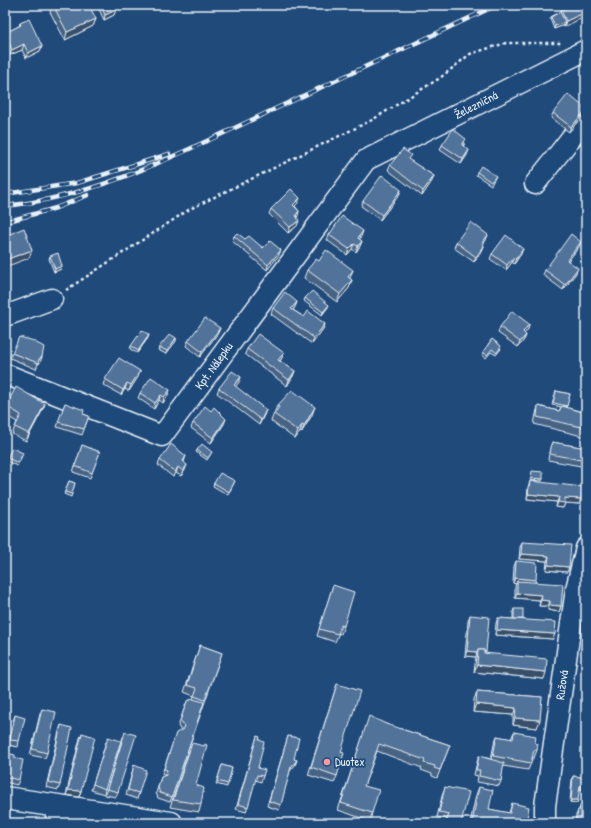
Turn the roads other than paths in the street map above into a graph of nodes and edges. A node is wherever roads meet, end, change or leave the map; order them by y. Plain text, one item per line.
1 (578, 46) edge
2 (586, 119) edge
3 (366, 160) joint
4 (535, 184) dead end
5 (52, 299) road end
6 (5, 316) edge
7 (5, 374) edge
8 (586, 548) edge
9 (5, 798) edge
10 (58, 815) edge
11 (172, 823) edge
12 (545, 823) edge

1 - 3 street, Železničná
2 - 4 street
3 - 7 street, Kpt. Nálepku
5 - 6 street
8 - 12 street, Ružová
9 - 10 main road
10 - 11 main road

